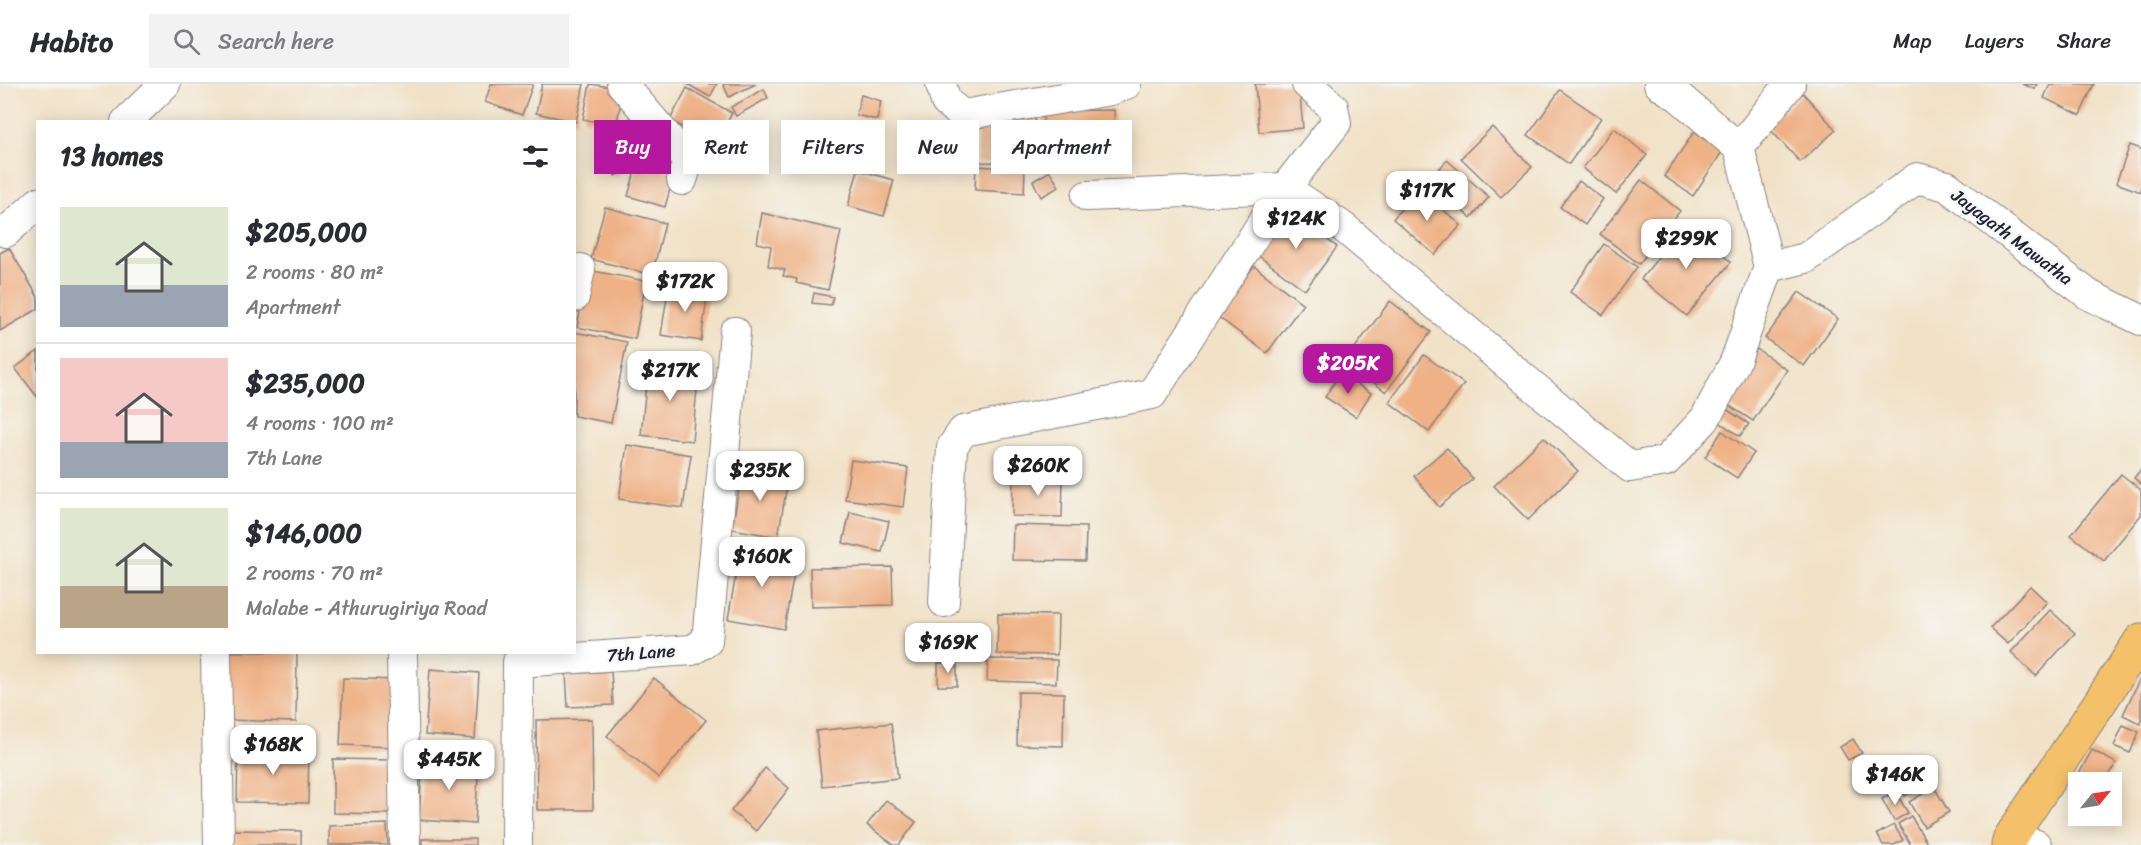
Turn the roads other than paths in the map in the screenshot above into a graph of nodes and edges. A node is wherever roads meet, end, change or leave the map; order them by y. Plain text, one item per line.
1 (165, 84) edge
2 (622, 84) edge
3 (941, 84) edge
4 (1126, 84) edge
5 (1307, 84) edge
6 (1659, 84) edge
7 (1790, 84) edge
8 (128, 120) edge
9 (1739, 148) junction
10 (682, 180) dead end
11 (1285, 188) junction
12 (1088, 196) dead end
13 (36, 205) edge
14 (6, 232) dead end
15 (1769, 267) junction
16 (2141, 320) edge
17 (735, 332) dead end
18 (944, 602) dead end
19 (2141, 640) edge
20 (216, 654) edge
21 (402, 654) edge
22 (519, 657) edge
23 (2018, 843) edge
24 (219, 845) edge
25 (405, 845) edge
26 (517, 845) edge

1 - 8 street
2 - 10 street
3 - 4 street
5 - 11 street
6 - 9 street
7 - 9 street
9 - 15 street
11 - 12 street
11 - 15 street
11 - 18 street
13 - 14 street
15 - 16 street, Jayagath Mawatha
17 - 22 street, 7th Lane
19 - 23 main road
20 - 24 street
21 - 25 street
22 - 26 street, 7th Lane

